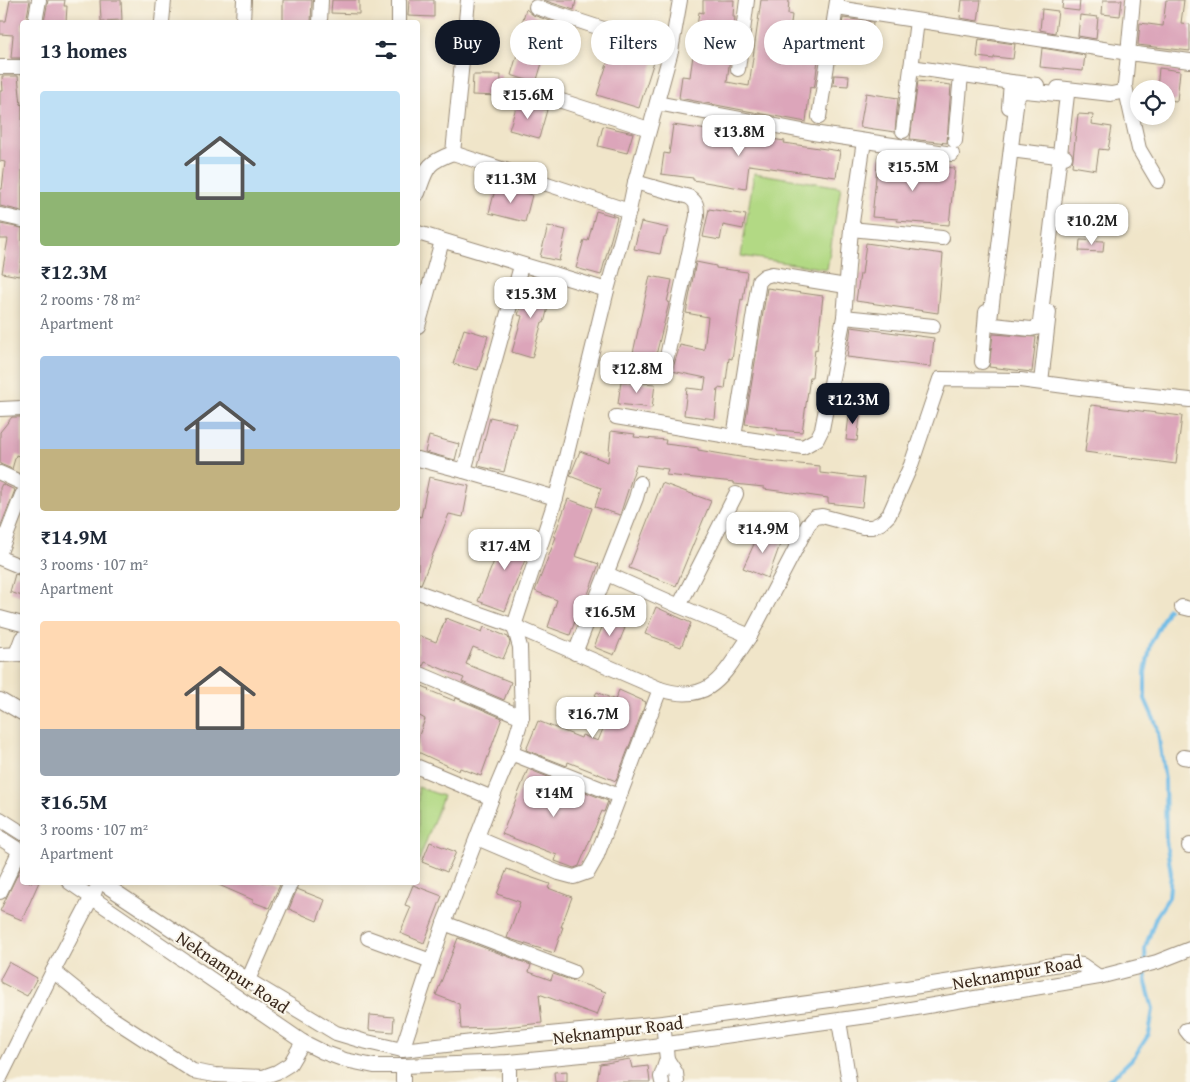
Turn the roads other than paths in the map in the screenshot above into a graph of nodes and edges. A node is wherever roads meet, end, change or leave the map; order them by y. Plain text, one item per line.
1 (39, 0) edge
2 (164, 0) edge
3 (244, 0) edge
4 (321, 0) edge
5 (399, 0) edge
6 (468, 0) edge
7 (680, 0) edge
8 (747, 0) edge
9 (1132, 0) edge
10 (837, 4) edge
11 (536, 7) dead end
12 (35, 20) edge
13 (162, 20) edge
14 (243, 20) edge
15 (320, 20) edge
16 (399, 20) edge
17 (917, 21) junction
18 (591, 25) edge
19 (675, 28) edge
20 (1129, 53) junction
21 (1190, 61) edge
22 (667, 65) edge
23 (0, 67) edge
24 (20, 67) edge
25 (912, 68) junction
26 (738, 69) dead end
27 (961, 75) junction
28 (1011, 82) junction
29 (1125, 86) junction
30 (518, 87) dead end
31 (1071, 94) junction
32 (657, 102) junction
33 (819, 117) dead end
34 (649, 129) junction
35 (904, 131) dead end
36 (864, 141) junction
37 (1011, 150) junction
38 (453, 152) junction
39 (1063, 157) junction
40 (1158, 181) dead end
41 (634, 182) junction
42 (420, 187) edge
43 (629, 211) junction
44 (0, 215) edge
45 (1055, 219) junction
46 (20, 220) edge
47 (851, 229) junction
48 (420, 234) edge
49 (942, 238) dead end
50 (442, 241) junction
51 (521, 266) junction
52 (846, 286) junction
53 (607, 290) junction
54 (420, 316) edge
55 (844, 317) junction
56 (933, 326) dead end
57 (666, 362) dead end
58 (982, 362) dead end
59 (1041, 382) junction
60 (1190, 400) edge
61 (20, 408) edge
62 (0, 409) edge
63 (616, 417) dead end
64 (734, 437) junction
65 (420, 460) edge
66 (464, 471) junction
67 (0, 473) edge
68 (20, 482) edge
69 (640, 483) dead end
70 (736, 494) dead end
71 (556, 498) junction
72 (20, 499) edge
73 (0, 552) edge
74 (0, 558) edge
75 (20, 566) edge
76 (607, 574) junction
77 (420, 593) edge
78 (679, 606) junction
79 (0, 618) edge
80 (20, 623) edge
81 (514, 626) junction
82 (750, 636) junction
83 (575, 653) junction
84 (19, 654) edge
85 (0, 655) edge
86 (420, 674) edge
87 (660, 689) junction
88 (0, 700) edge
89 (20, 712) edge
90 (522, 717) junction
91 (511, 753) junction
92 (420, 768) edge
93 (619, 796) junction
94 (492, 798) junction
95 (0, 819) edge
96 (20, 831) edge
97 (0, 838) edge
98 (477, 838) junction
99 (20, 850) edge
100 (20, 853) edge
101 (73, 885) edge
102 (98, 885) edge
103 (105, 885) edge
104 (290, 885) edge
105 (0, 892) edge
106 (91, 898) junction
107 (444, 923) junction
108 (368, 938) dead end
109 (1190, 950) edge
110 (431, 961) junction
111 (52, 972) junction
112 (573, 972) dead end
113 (1099, 977) junction
114 (248, 980) junction
115 (871, 993) junction
116 (875, 1015) junction
117 (839, 1021) junction
118 (663, 1023) junction
119 (303, 1042) junction
120 (665, 1043) junction
121 (402, 1050) junction
122 (667, 1059) junction
123 (509, 1062) junction
124 (403, 1066) junction
125 (0, 1078) edge
126 (403, 1082) edge
127 (509, 1082) edge
128 (662, 1082) edge
129 (677, 1082) edge
130 (850, 1082) edge

1 - 12 street
2 - 13 street
3 - 14 street
4 - 15 street
5 - 16 street
6 - 38 street
7 - 19 street
8 - 26 street
9 - 20 street
10 - 17 street
10 - 33 street
11 - 18 street
17 - 20 street
17 - 25 street
20 - 21 street
20 - 29 street
22 - 32 street
23 - 24 street
25 - 27 street
25 - 35 street
27 - 28 street
27 - 36 street
28 - 31 street
28 - 58 street
29 - 31 street
29 - 40 street
30 - 34 street
31 - 37 street
31 - 39 street
32 - 34 street
32 - 36 street
34 - 41 street
36 - 47 street
37 - 39 street
37 - 45 street
38 - 42 street
38 - 43 street
39 - 45 street
41 - 43 street
41 - 57 street
43 - 53 street
44 - 46 street
45 - 59 street
47 - 49 street
47 - 52 street
48 - 50 street
50 - 51 street
50 - 54 street
51 - 53 street
51 - 66 street
52 - 55 street
52 - 64 street
53 - 71 street
55 - 56 street
55 - 64 street
59 - 60 street
59 - 82 street
61 - 62 street
63 - 64 street
65 - 66 street
66 - 71 street
67 - 68 street
69 - 76 street
70 - 78 street
71 - 81 street
72 - 73 street
74 - 75 street
76 - 78 street
76 - 83 street
77 - 81 street
78 - 82 street
79 - 80 street
81 - 83 street
81 - 90 street
82 - 87 street
83 - 87 street
84 - 85 street
86 - 90 street
87 - 93 street
88 - 89 street
90 - 91 street
91 - 93 street
91 - 94 street
92 - 94 street
93 - 98 street
94 - 98 street
95 - 96 street
97 - 99 street
98 - 107 street
100 - 105 street
101 - 106 street
102 - 106 street
103 - 114 street, Neknampur Road
104 - 114 street
106 - 111 street
106 - 119 street, Neknampur Road
107 - 110 street
107 - 112 street
108 - 110 street
109 - 113 street
110 - 121 street
111 - 119 street
111 - 125 street
113 - 115 street, Neknampur Road
113 - 116 street, Neknampur Road
114 - 121 street, Neknampur Road
115 - 116 street
115 - 118 street, Neknampur Road
116 - 117 street, Neknampur Road
117 - 120 street, Neknampur Road
117 - 130 street
118 - 120 street
118 - 121 street, Neknampur Road
119 - 124 street, Neknampur Road
120 - 122 street
120 - 123 street, Neknampur Road
122 - 128 street
122 - 129 street
123 - 124 street, Neknampur Road
123 - 127 street
124 - 126 street

